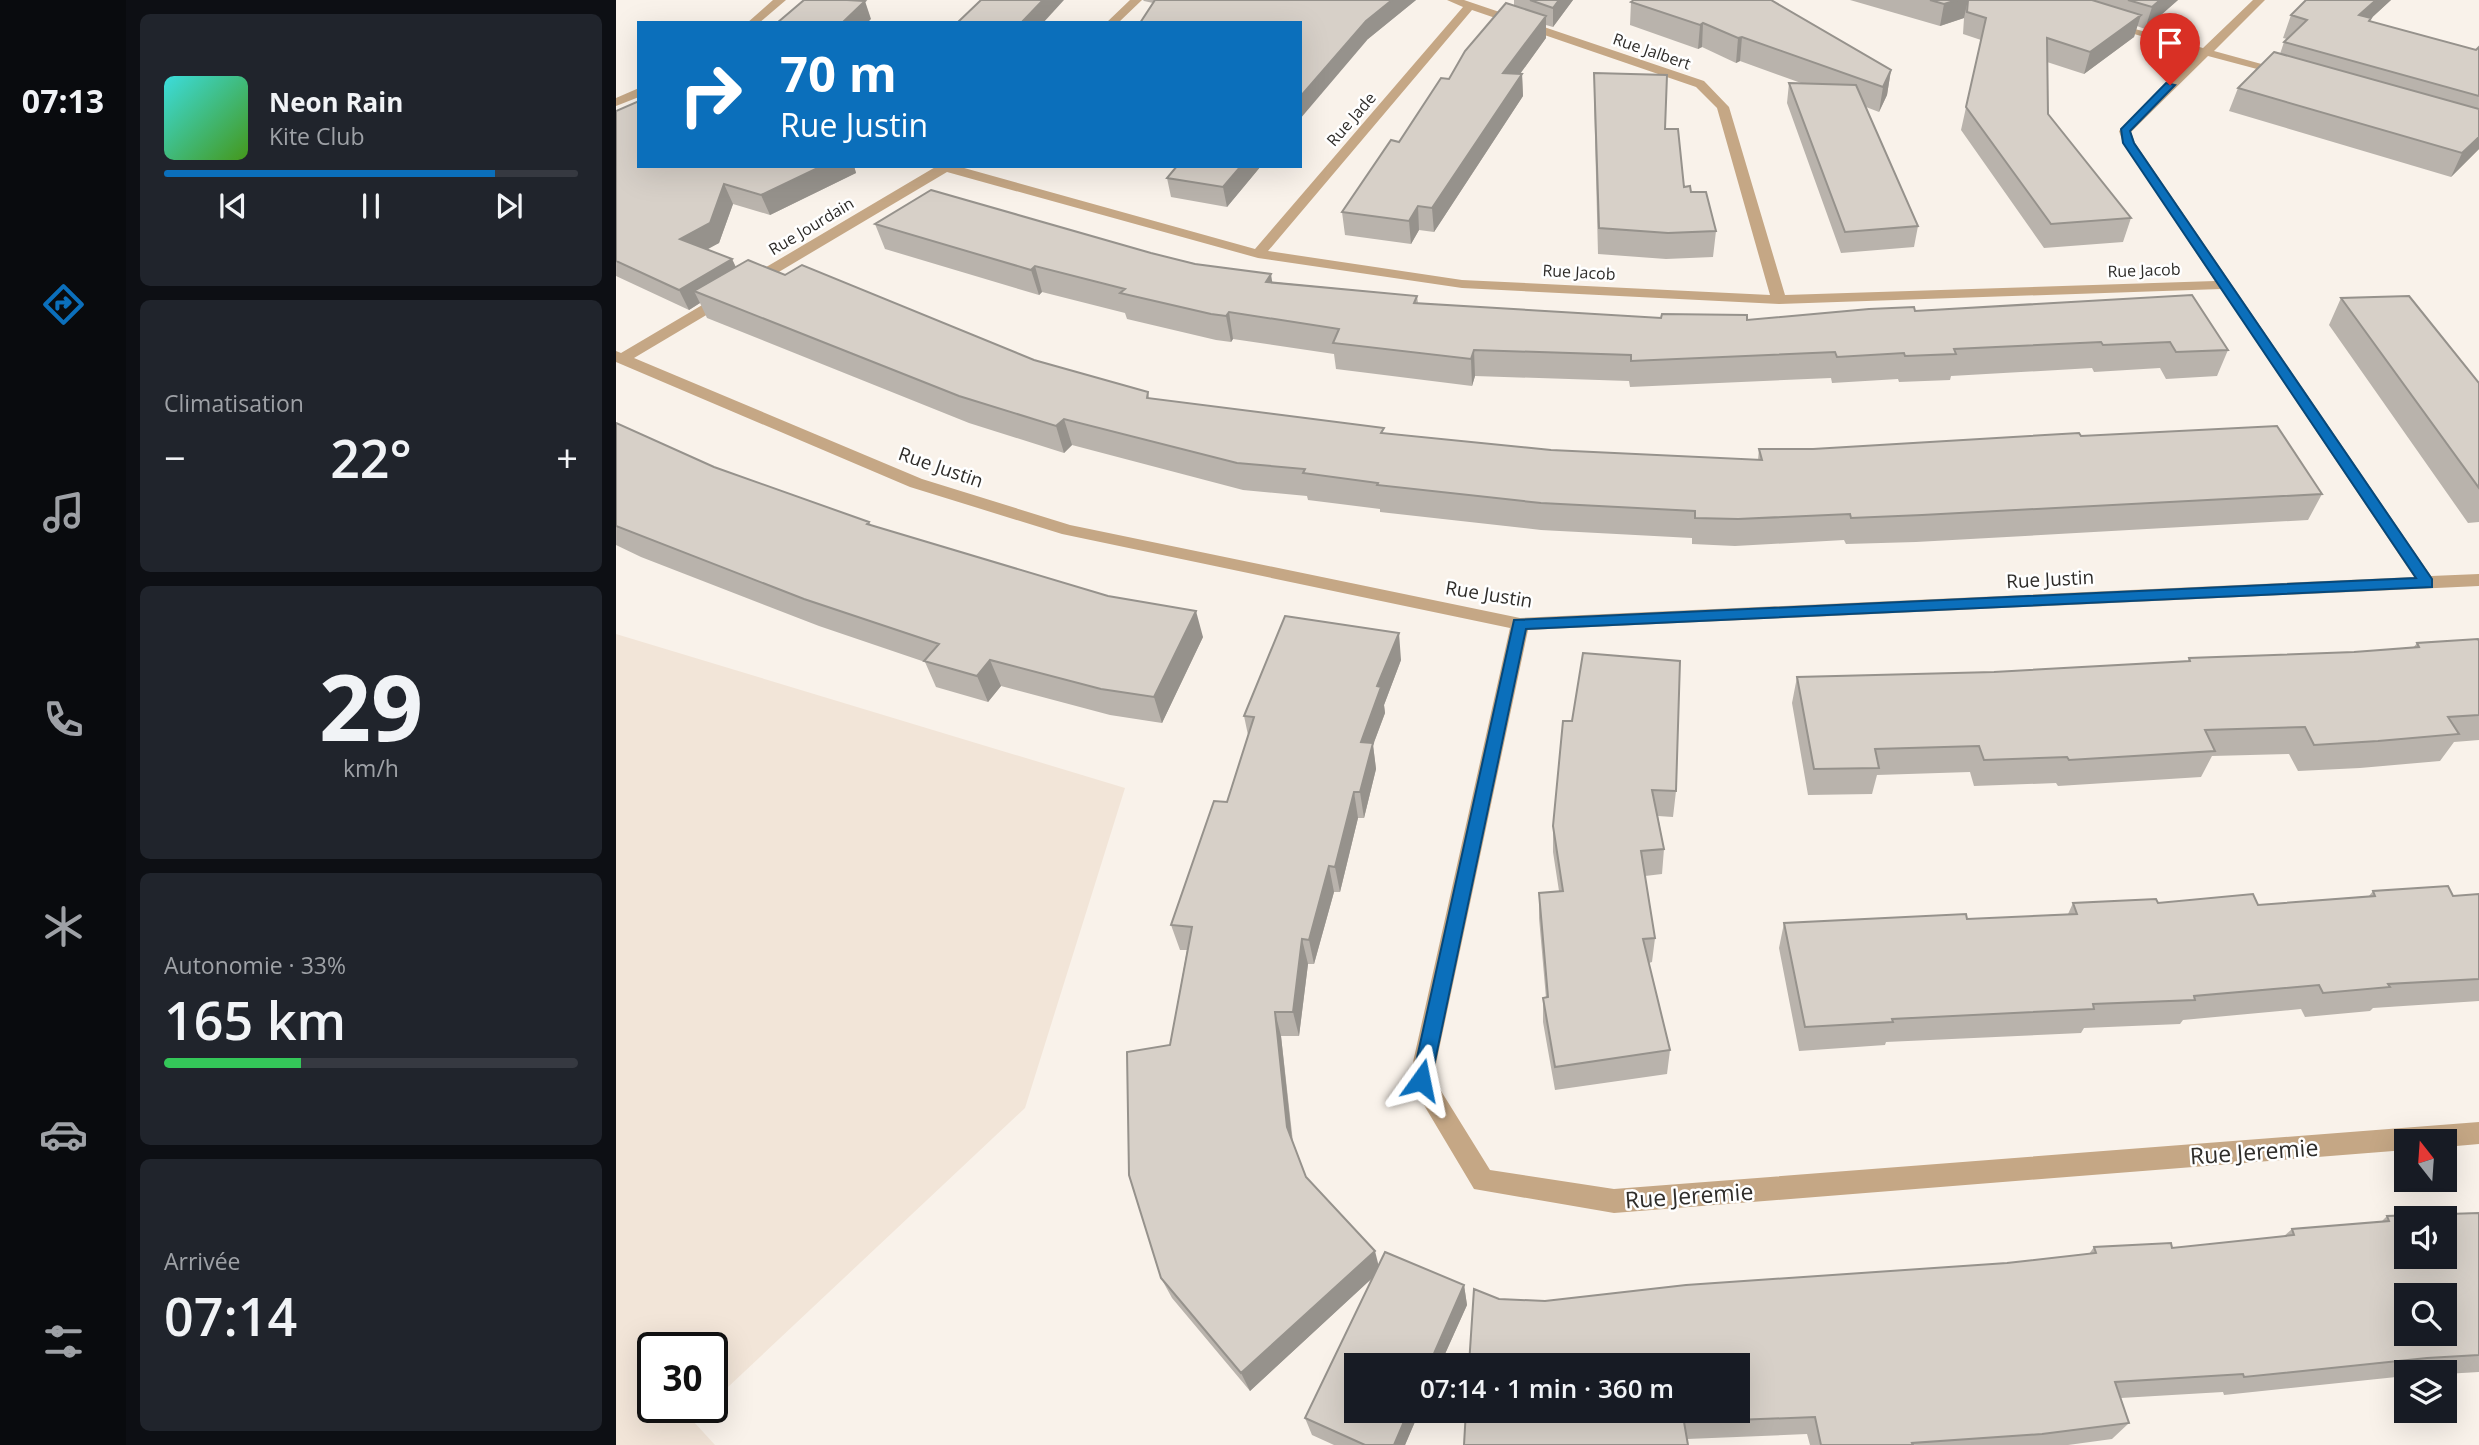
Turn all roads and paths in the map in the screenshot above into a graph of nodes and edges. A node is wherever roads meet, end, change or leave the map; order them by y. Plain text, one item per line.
1 (780, 0) edge
2 (1136, 0) edge
3 (1453, 0) edge
4 (2259, 0) edge
5 (1470, 6) junction
6 (754, 21) edge
7 (1113, 21) edge
8 (2102, 22) edge
9 (2205, 52) junction
10 (2296, 78) edge
11 (637, 93) edge
12 (616, 102) edge
13 (944, 168) edge
14 (950, 168) edge
15 (1258, 254) junction
16 (2225, 285) junction
17 (1779, 300) junction
18 (619, 358) edge
19 (2479, 580) edge
20 (2427, 583) junction
21 (1520, 624) junction
22 (2479, 1133) edge

1 - 6 street
2 - 7 street
3 - 5 street, Rue Jalbert
4 - 9 street
5 - 15 street, Rue Jade
5 - 17 street, Rue Jalbert
8 - 9 street
9 - 10 street
9 - 16 street
11 - 12 street
13 - 18 street, Rue Jourdain
14 - 15 street, Rue Jacob
15 - 17 street, Rue Jacob
16 - 17 street, Rue Jacob
16 - 20 street
18 - 21 street, Rue Justin
19 - 20 street, Rue Justin
20 - 21 street, Rue Justin
21 - 22 street, Rue Jeremie

